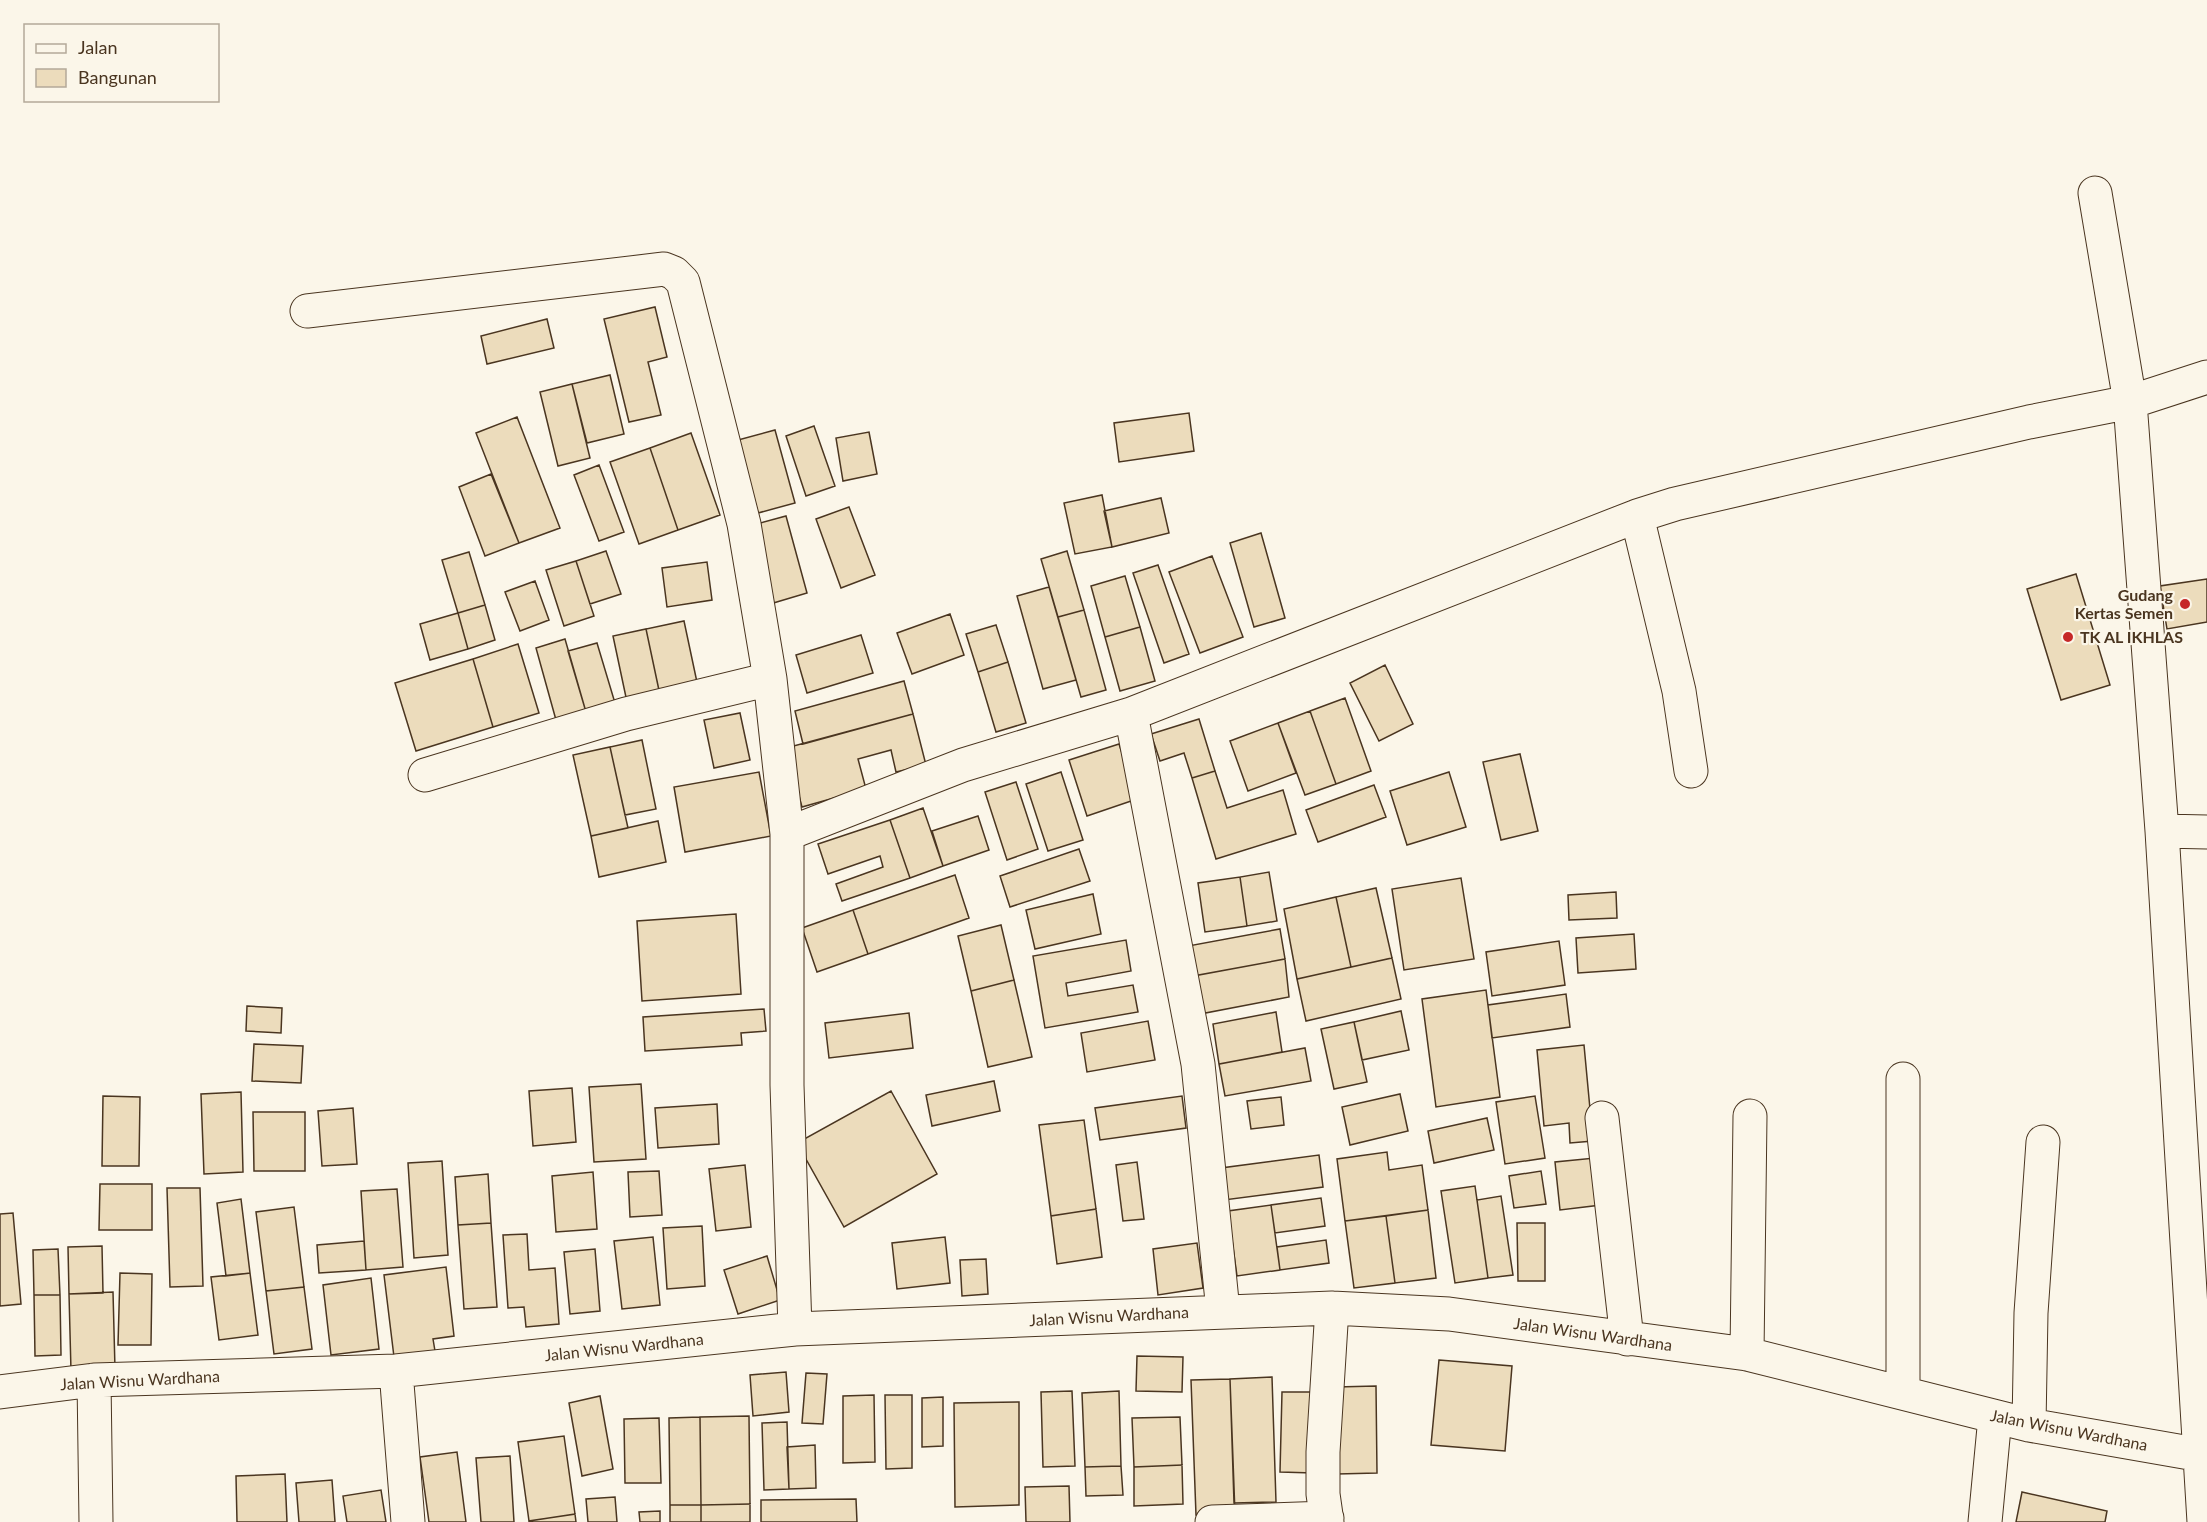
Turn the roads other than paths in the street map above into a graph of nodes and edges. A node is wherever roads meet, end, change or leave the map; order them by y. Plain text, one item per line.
1 (2095, 193) dead end
2 (307, 311) dead end
3 (2207, 377) edge
4 (2130, 402) junction
5 (1636, 516) junction
6 (770, 679) junction
7 (1131, 714) junction
8 (1691, 771) dead end
9 (425, 775) dead end
10 (2162, 831) junction
11 (2207, 832) edge
12 (787, 834) junction
13 (1904, 1079) dead end
14 (1750, 1116) dead end
15 (1602, 1118) dead end
16 (2043, 1142) dead end
17 (1332, 1308) junction
18 (1223, 1311) junction
19 (795, 1329) junction
20 (1627, 1339) junction
21 (1747, 1354) junction
22 (396, 1371) junction
23 (94, 1380) junction
24 (0, 1392) edge
25 (1903, 1394) junction
26 (1995, 1417) junction
27 (2029, 1425) junction
28 (2203, 1454) edge
29 (1327, 1520) edge
30 (96, 1522) edge
31 (408, 1522) edge
32 (1212, 1522) edge
33 (1985, 1522) edge
34 (2204, 1522) edge

1 - 4 street
2 - 6 street
3 - 4 street
4 - 5 street
4 - 10 street
5 - 7 street
5 - 8 street
6 - 9 street
6 - 12 street
7 - 12 street
7 - 18 street
10 - 11 street
10 - 28 street
12 - 19 street
13 - 25 street
14 - 21 street
15 - 20 street
16 - 27 street
17 - 18 street, Jalan Wisnu Wardhana
17 - 20 street, Jalan Wisnu Wardhana
17 - 29 street
18 - 19 street, Jalan Wisnu Wardhana
19 - 22 street, Jalan Wisnu Wardhana
20 - 21 street, Jalan Wisnu Wardhana
21 - 25 street, Jalan Wisnu Wardhana
22 - 23 street, Jalan Wisnu Wardhana
22 - 31 street
23 - 24 street, Jalan Wisnu Wardhana
23 - 30 street
25 - 26 street, Jalan Wisnu Wardhana
26 - 27 street, Jalan Wisnu Wardhana
26 - 33 street
27 - 28 street, Jalan Wisnu Wardhana
28 - 34 street
29 - 32 street

